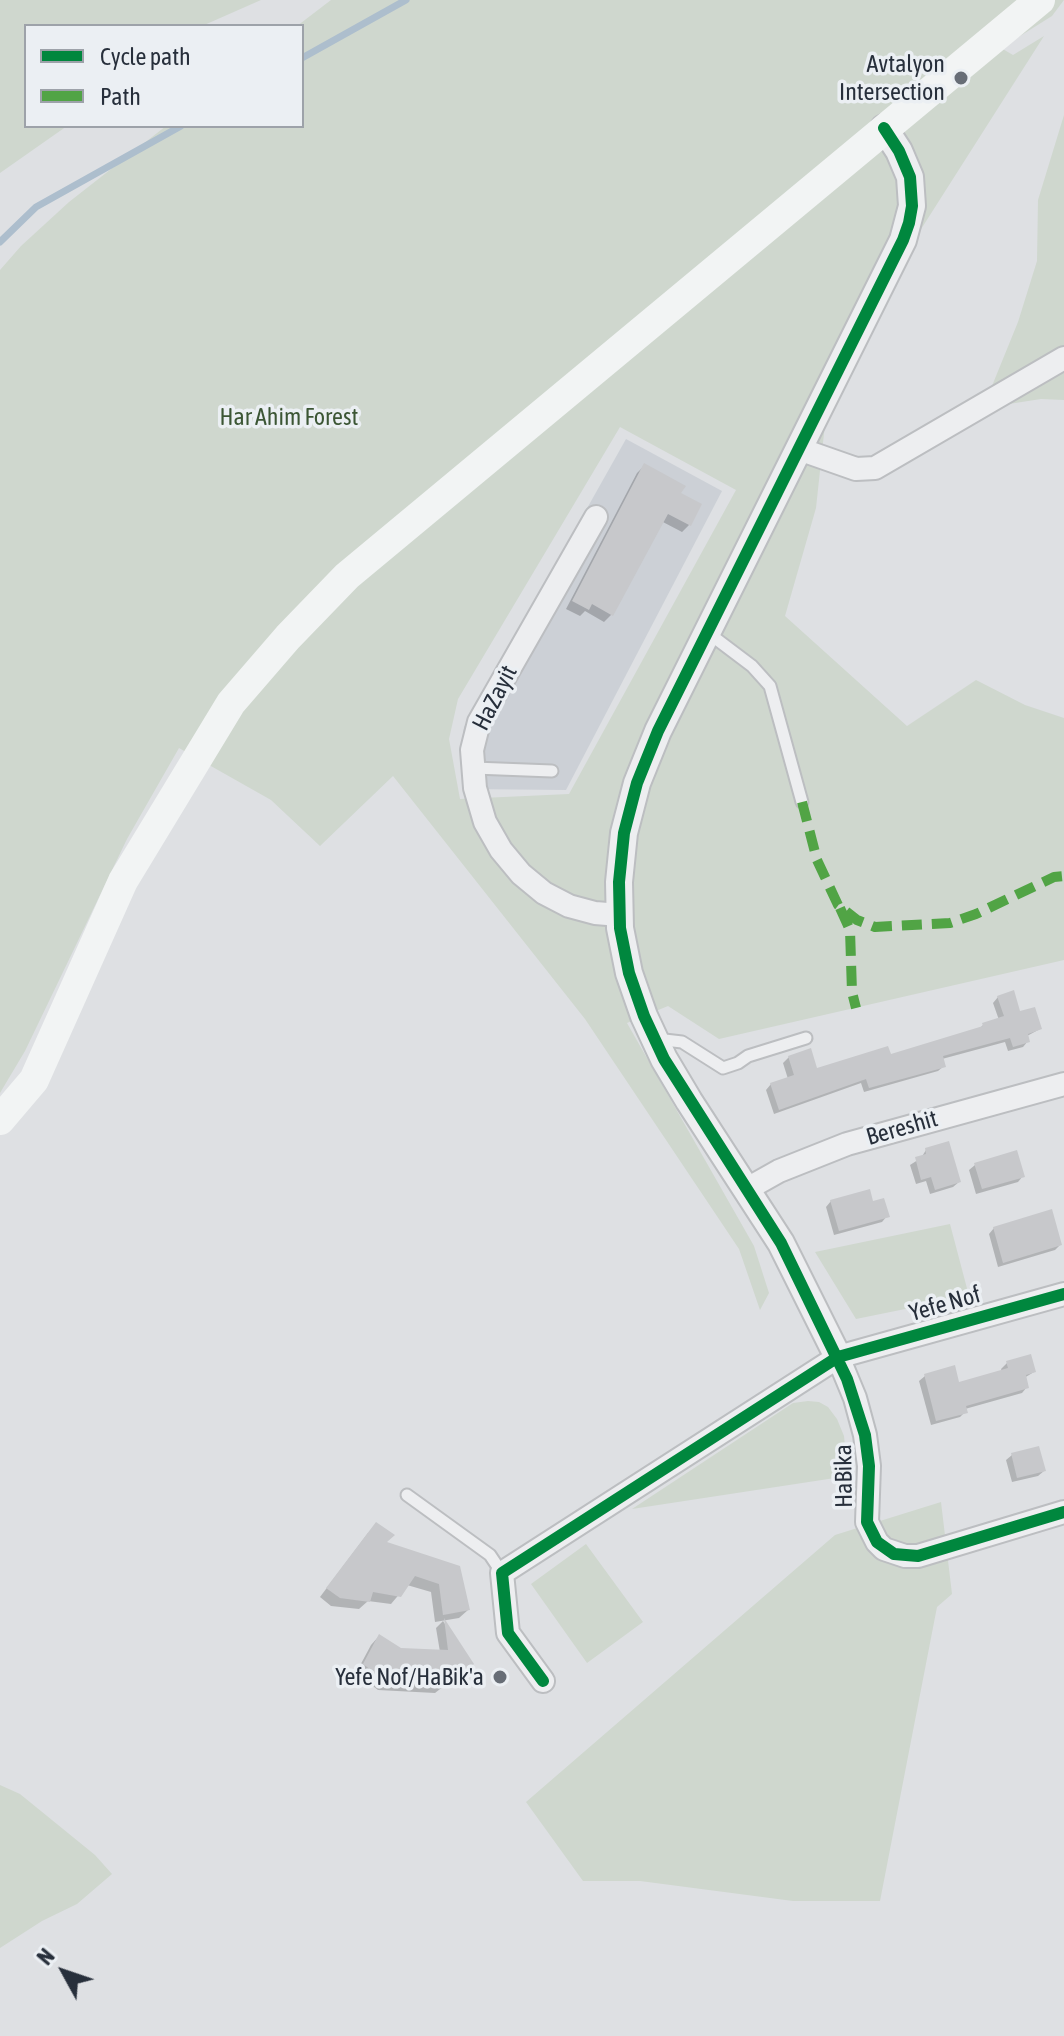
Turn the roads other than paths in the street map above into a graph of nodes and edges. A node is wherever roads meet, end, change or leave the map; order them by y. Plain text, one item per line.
1 (1040, 0) edge
2 (884, 128) junction
3 (1064, 358) edge
4 (799, 449) junction
5 (596, 517) dead end
6 (707, 632) junction
7 (474, 768) junction
8 (552, 771) dead end
9 (802, 802) dead end
10 (620, 915) junction
11 (806, 1038) dead end
12 (654, 1039) junction
13 (1064, 1084) edge
14 (0, 1120) edge
15 (747, 1189) junction
16 (1064, 1294) edge
17 (838, 1357) junction
18 (407, 1495) dead end
19 (1064, 1512) edge
20 (502, 1573) junction
21 (543, 1681) dead end

1 - 2 main road
2 - 4 street
2 - 14 main road
3 - 4 street
4 - 6 street
5 - 7 street, HaZayit
6 - 9 lane
6 - 10 street
7 - 8 lane
7 - 10 street, HaZayit
10 - 12 street
11 - 12 lane
12 - 15 street
13 - 15 street, Bereshit
15 - 17 street
16 - 17 street, Yefe Nof
17 - 19 street, HaBika
17 - 20 street, Yefe Nof
18 - 20 lane
20 - 21 street

